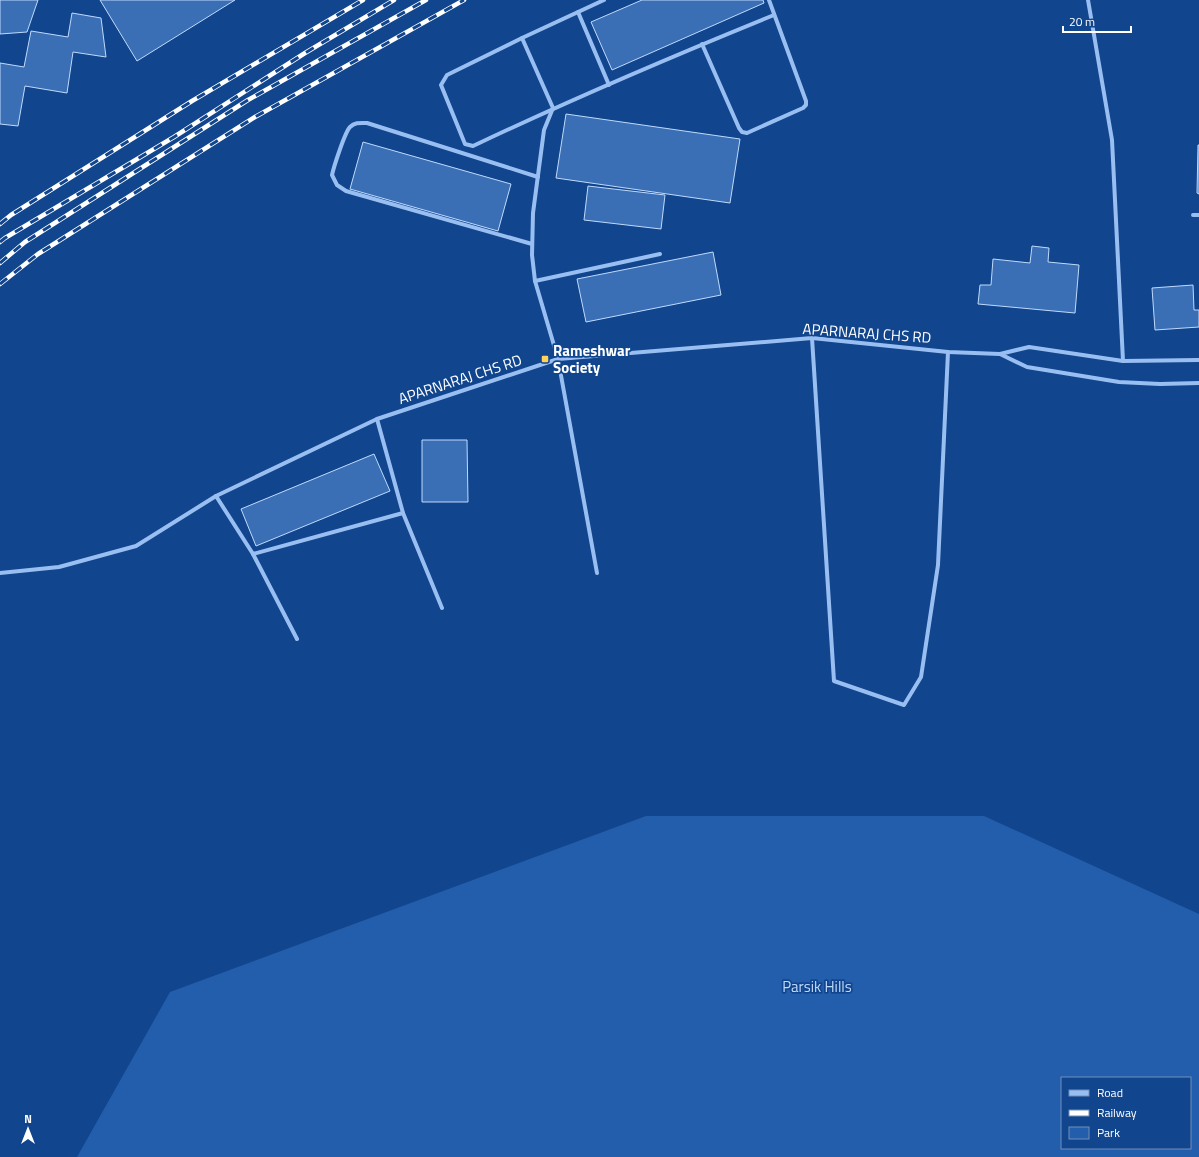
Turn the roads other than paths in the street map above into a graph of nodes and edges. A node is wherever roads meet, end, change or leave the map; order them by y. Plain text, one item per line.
1 (604, 0) edge
2 (769, 0) edge
3 (1088, 0) edge
4 (578, 12) junction
5 (774, 15) junction
6 (522, 38) junction
7 (702, 44) junction
8 (609, 85) junction
9 (553, 108) junction
10 (538, 176) junction
11 (1193, 215) dead end
12 (1199, 215) edge
13 (532, 244) junction
14 (660, 254) dead end
15 (535, 281) junction
16 (812, 338) junction
17 (948, 352) junction
18 (1000, 354) junction
19 (558, 359) junction
20 (1199, 360) edge
21 (1123, 361) junction
22 (1199, 383) edge
23 (377, 419) junction
24 (216, 496) junction
25 (403, 513) junction
26 (253, 554) junction
27 (597, 572) dead end
28 (0, 573) edge
29 (442, 608) dead end
30 (297, 639) dead end

1 - 4 street
2 - 5 street
3 - 21 street
4 - 6 street
4 - 8 street
5 - 7 street
5 - 7 street
6 - 9 street
6 - 9 street
7 - 8 street
8 - 9 street
9 - 10 street
10 - 13 street
10 - 13 street
11 - 12 street
13 - 15 street
14 - 15 street
15 - 19 street
16 - 17 street, APARNARAJ CHS RD
16 - 17 street
16 - 19 street, APARNARAJ CHS RD
17 - 18 street, APARNARAJ CHS RD
18 - 21 street, APARNARAJ CHS RD
18 - 22 street
19 - 23 street, APARNARAJ CHS RD
19 - 27 street
20 - 21 street, APARNARAJ CHS RD
23 - 24 street, APARNARAJ CHS RD
23 - 25 street
24 - 26 street
24 - 28 street, APARNARAJ CHS RD
25 - 26 street
25 - 29 street
26 - 30 street

